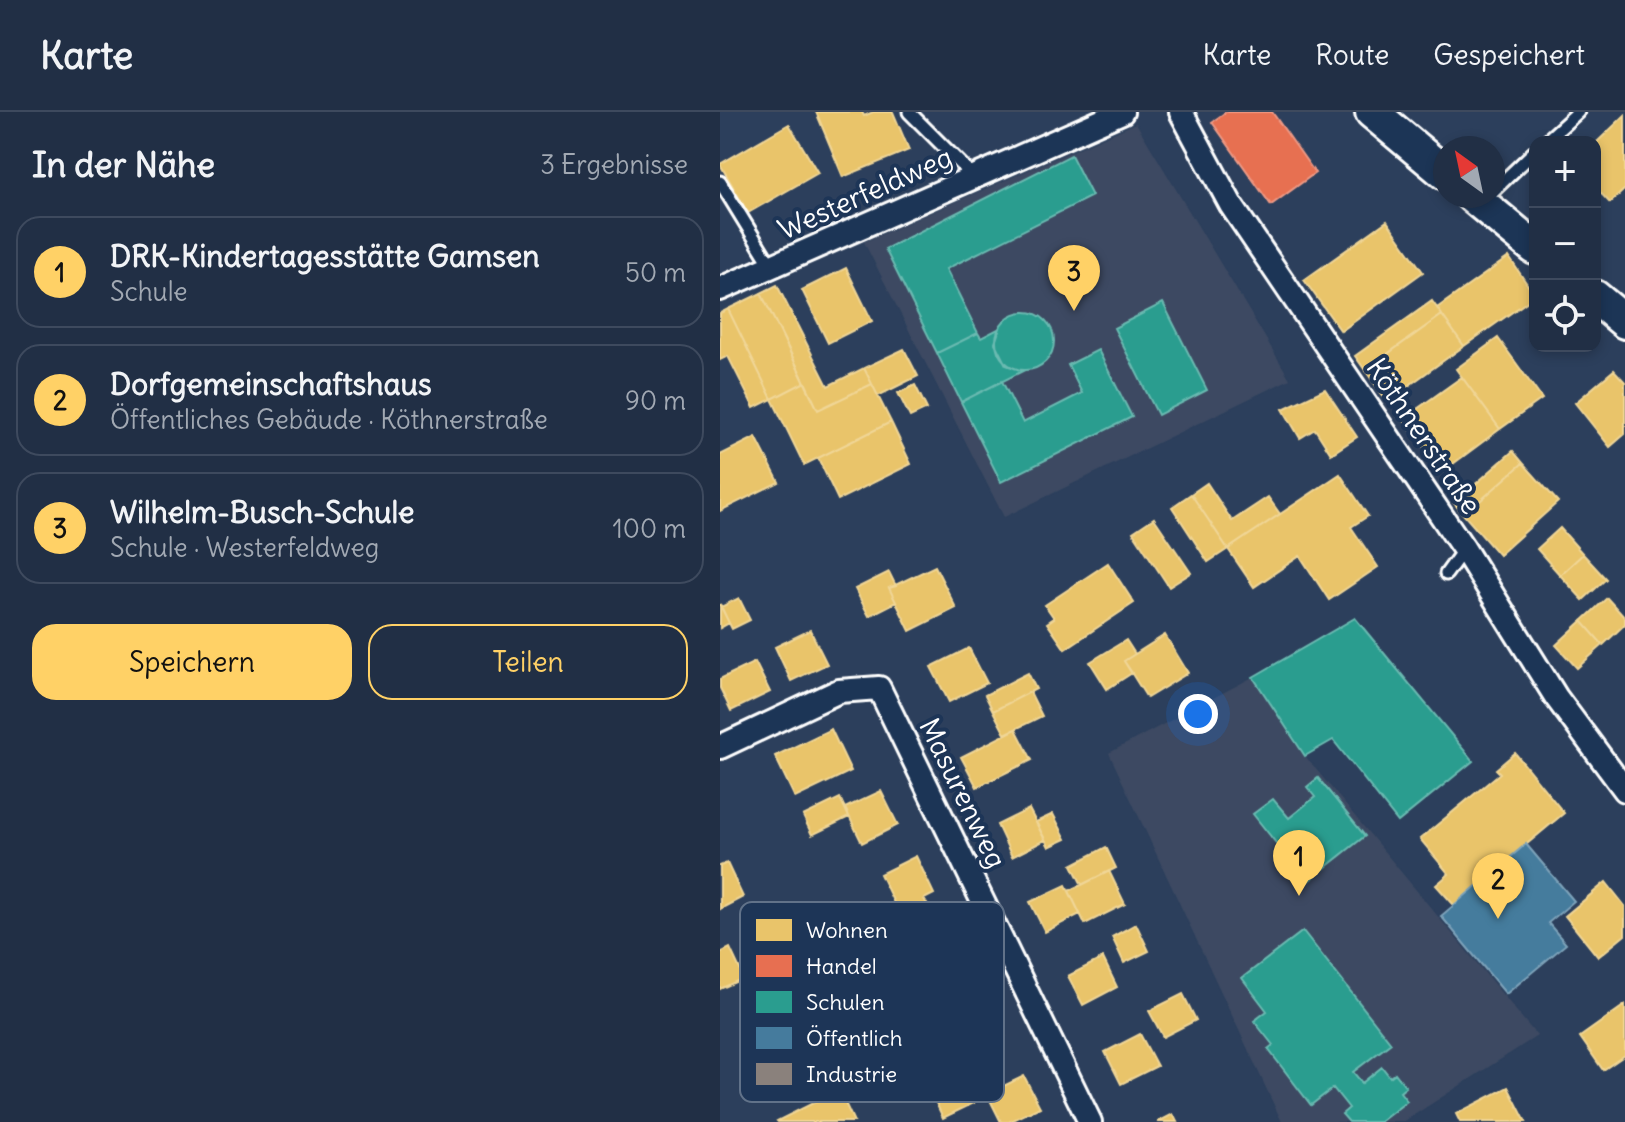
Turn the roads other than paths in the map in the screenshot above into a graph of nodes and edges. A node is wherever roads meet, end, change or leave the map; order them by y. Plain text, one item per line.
1 (909, 112) edge
2 (1122, 112) edge
3 (1181, 112) edge
4 (1372, 112) edge
5 (1578, 112) edge
6 (1552, 136) edge
7 (1529, 156) edge
8 (1433, 163) edge
9 (974, 177) junction
10 (1505, 177) edge
11 (720, 182) edge
12 (1495, 208) edge
13 (1529, 242) edge
14 (772, 267) junction
15 (720, 289) edge
16 (1601, 302) edge
17 (1625, 322) edge
18 (1464, 549) junction
19 (1446, 574) dead end
20 (720, 747) edge
21 (1625, 790) edge
22 (983, 902) edge
23 (1004, 945) edge
24 (1090, 1122) edge

1 - 9 lane
2 - 9 street, Westerfeldweg
3 - 18 street, Köthnerstraße
4 - 8 street
5 - 6 lane
7 - 10 lane
9 - 14 street, Westerfeldweg
11 - 14 lane
12 - 13 street
14 - 15 street, Westerfeldweg
16 - 17 street
18 - 19 lane
18 - 21 street, Köthnerstraße
20 - 22 street, Masurenweg
23 - 24 street, Masurenweg

